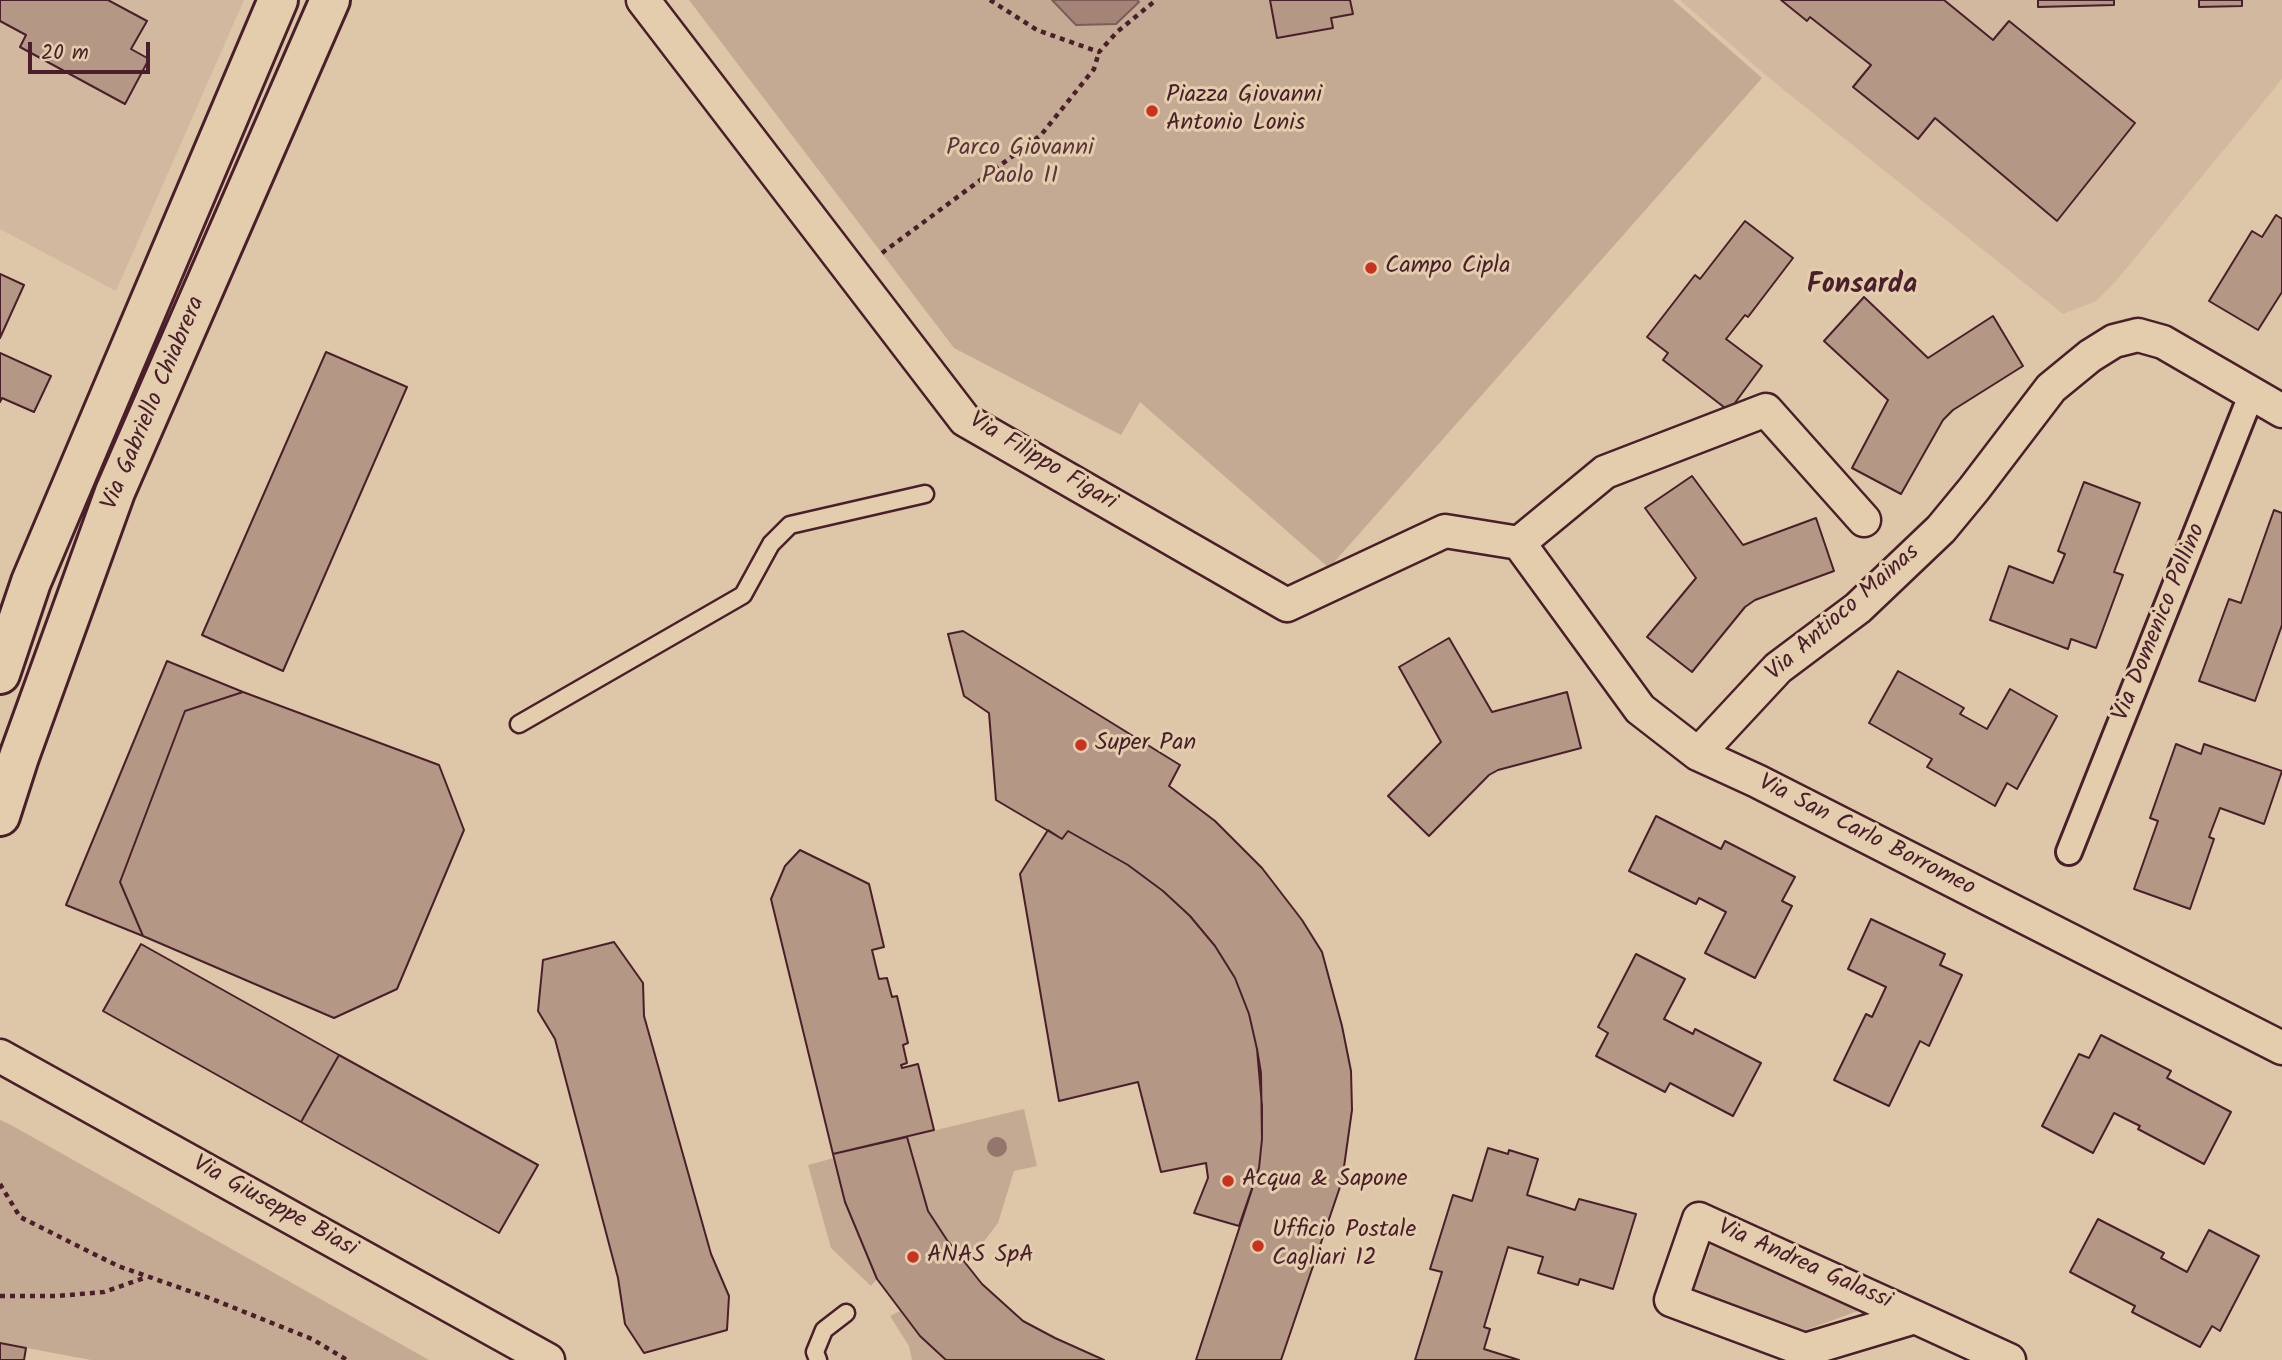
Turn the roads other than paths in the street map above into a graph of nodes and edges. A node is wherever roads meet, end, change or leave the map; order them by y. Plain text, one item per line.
1 (278, 0) edge
2 (330, 0) edge
3 (643, 0) edge
4 (2252, 393) junction
5 (2282, 411) edge
6 (925, 494) dead end
7 (1864, 520) dead end
8 (1520, 543) junction
9 (0, 674) edge
10 (519, 724) dead end
11 (1698, 754) junction
12 (0, 816) edge
13 (2070, 852) dead end
14 (2282, 1048) edge
15 (0, 1056) edge
16 (846, 1313) dead end
17 (1915, 1317) junction
18 (548, 1360) edge
19 (818, 1360) edge
20 (2009, 1360) edge

1 - 9 street, Via Gabriello Chiabrera
2 - 12 street, Via Gabriello Chiabrera
3 - 8 street, Via Filippo Figari
4 - 5 street
4 - 11 street, Via Antioco Mainas
4 - 13 street, Via Domenico Pollino
6 - 10 lane
7 - 8 street
8 - 11 street, Via San Carlo Borromeo
11 - 14 street, Via San Carlo Borromeo
15 - 18 street, Via Giuseppe Biasi
16 - 19 lane
17 - 17 street, Via Andrea Galassi
17 - 20 street, Via Andrea Galassi

